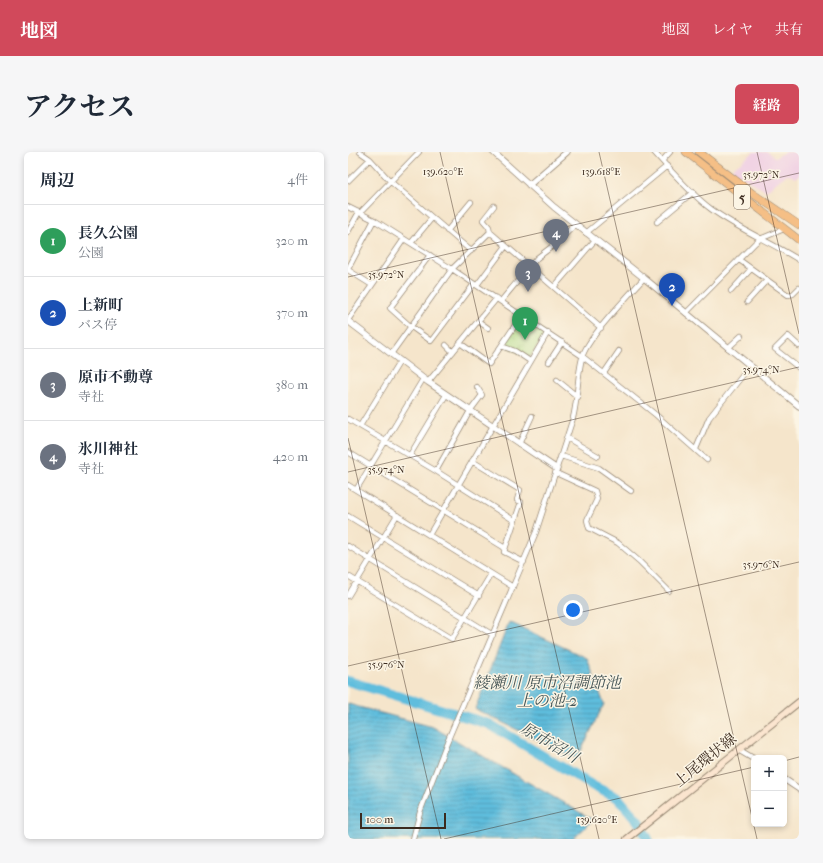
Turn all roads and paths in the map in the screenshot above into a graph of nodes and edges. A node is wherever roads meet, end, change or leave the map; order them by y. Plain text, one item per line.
1 (360, 152) edge
2 (419, 152) edge
3 (494, 152) edge
4 (567, 152) edge
5 (654, 152) edge
6 (670, 152) edge
7 (686, 152) edge
8 (699, 152) edge
9 (370, 159) junction
10 (662, 161) junction
11 (667, 166) junction
12 (348, 181) edge
13 (391, 182) junction
14 (529, 185) junction
15 (693, 192) junction
16 (471, 202) dead end
17 (494, 206) dead end
18 (348, 207) edge
19 (360, 213) junction
20 (432, 218) junction
21 (374, 220) junction
22 (657, 222) dead end
23 (798, 223) edge
24 (575, 225) junction
25 (784, 229) junction
26 (447, 231) junction
27 (348, 232) edge
28 (490, 232) junction
29 (586, 233) junction
30 (404, 239) junction
31 (760, 239) junction
32 (595, 240) junction
33 (799, 240) edge
34 (411, 243) junction
35 (506, 246) junction
36 (471, 251) junction
37 (430, 255) junction
38 (738, 259) junction
39 (799, 260) edge
40 (530, 266) junction
41 (348, 269) edge
42 (452, 269) junction
43 (751, 269) junction
44 (644, 278) junction
45 (767, 280) junction
46 (476, 284) junction
47 (372, 285) junction
48 (554, 287) junction
49 (799, 288) edge
50 (731, 290) dead end
51 (499, 300) junction
52 (747, 302) dead end
53 (686, 313) junction
54 (522, 315) junction
55 (348, 320) edge
56 (478, 321) junction
57 (410, 326) junction
58 (488, 328) dead end
59 (601, 328) junction
60 (548, 332) junction
61 (741, 336) dead end
62 (562, 342) junction
63 (460, 343) junction
64 (446, 345) dead end
65 (501, 346) junction
66 (799, 346) edge
67 (728, 348) junction
68 (619, 351) dead end
69 (453, 352) junction
70 (391, 354) junction
71 (582, 356) junction
72 (400, 361) junction
73 (530, 361) junction
74 (549, 362) dead end
75 (750, 366) junction
76 (799, 368) edge
77 (604, 373) junction
78 (426, 380) junction
79 (556, 380) dead end
80 (477, 387) dead end
81 (446, 395) junction
82 (578, 397) junction
83 (799, 406) edge
84 (470, 411) junction
85 (532, 416) dead end
86 (348, 419) edge
87 (360, 426) junction
88 (492, 426) junction
89 (567, 438) junction
90 (384, 441) junction
91 (519, 444) junction
92 (696, 449) junction
93 (348, 452) edge
94 (410, 455) junction
95 (561, 456) junction
96 (598, 456) dead end
97 (708, 460) dead end
98 (472, 461) junction
99 (370, 465) junction
100 (436, 471) junction
101 (556, 471) junction
102 (348, 485) edge
103 (458, 485) junction
104 (356, 490) junction
105 (631, 491) dead end
106 (443, 510) junction
107 (397, 515) junction
108 (348, 516) edge
109 (515, 521) junction
110 (429, 535) junction
111 (383, 538) junction
112 (348, 546) edge
113 (505, 548) junction
114 (370, 559) junction
115 (524, 562) junction
116 (491, 574) junction
117 (348, 576) edge
118 (356, 581) junction
119 (514, 587) junction
120 (669, 591) dead end
121 (348, 596) edge
122 (479, 596) junction
123 (466, 618) junction
124 (493, 635) junction
125 (799, 702) edge
126 (739, 750) junction
127 (751, 757) edge
128 (787, 781) edge
129 (799, 789) edge
130 (413, 839) edge
131 (627, 839) edge

1 - 9 street
2 - 13 street
3 - 14 street
4 - 14 street
5 - 10 street
6 - 10 street
7 - 25 main road, 5
8 - 23 main road, 5
9 - 12 street
9 - 13 street
10 - 11 street
11 - 15 street
11 - 29 street
13 - 19 street
13 - 20 street
14 - 24 street
15 - 22 street
15 - 31 street
16 - 26 street
17 - 28 street
18 - 19 street
19 - 21 street
19 - 27 street
20 - 26 street
20 - 34 street
21 - 30 street
21 - 41 street
24 - 29 street
24 - 40 street
25 - 31 street
25 - 33 main road, 5
26 - 36 street
28 - 35 street
28 - 36 street
29 - 32 street
30 - 34 street
30 - 47 street
31 - 38 street
31 - 39 street
32 - 44 street
32 - 48 street
34 - 37 street
35 - 40 street
35 - 46 street
36 - 42 street
37 - 42 street
37 - 57 street
38 - 43 street
38 - 53 street
40 - 48 street
40 - 51 street
41 - 47 street
42 - 46 street
42 - 57 street
43 - 45 street
43 - 50 street
44 - 53 street
44 - 59 street
45 - 49 street
45 - 52 street
46 - 51 street
46 - 57 street
47 - 55 street
48 - 59 street
51 - 54 street
51 - 56 street
53 - 67 street
54 - 60 street
54 - 65 street
55 - 70 street
56 - 58 street
56 - 63 street
57 - 70 street
59 - 71 street
60 - 62 street
60 - 73 street
61 - 67 street
62 - 71 street
62 - 74 street
63 - 65 street
63 - 69 street
64 - 69 street
65 - 73 street
66 - 76 street
67 - 75 street
68 - 77 street
69 - 78 street
70 - 72 street
71 - 77 street
71 - 82 street
72 - 78 street
72 - 87 street
73 - 88 street
75 - 83 street
75 - 92 street
77 - 92 street
78 - 81 street
78 - 90 street
79 - 82 street
80 - 84 street
81 - 84 street
81 - 94 street
82 - 89 street
84 - 88 street
84 - 100 street
85 - 91 street
86 - 87 street
87 - 90 street
88 - 91 street
88 - 98 street
89 - 95 street
89 - 96 street
90 - 94 street
90 - 99 street
91 - 101 street
92 - 97 street
93 - 99 street
94 - 100 street
95 - 101 street
95 - 105 street
98 - 103 street
98 - 109 street
99 - 104 street
99 - 106 street
100 - 103 street
101 - 115 street
101 - 120 street
102 - 104 street
103 - 106 street
103 - 109 street
104 - 107 street
106 - 110 street
106 - 113 street
107 - 110 street
107 - 111 street
108 - 111 street
109 - 113 street
110 - 116 street
111 - 114 street
111 - 122 street
112 - 114 street
113 - 115 street
114 - 118 street
114 - 123 street
115 - 119 street
116 - 119 street
116 - 122 street
117 - 118 street
118 - 121 street
118 - 123 street
119 - 124 street
122 - 123 street
123 - 124 street
124 - 130 street
125 - 126 main road, 上尾環状線
126 - 127 street
126 - 131 main road, 上尾環状線
128 - 129 street

